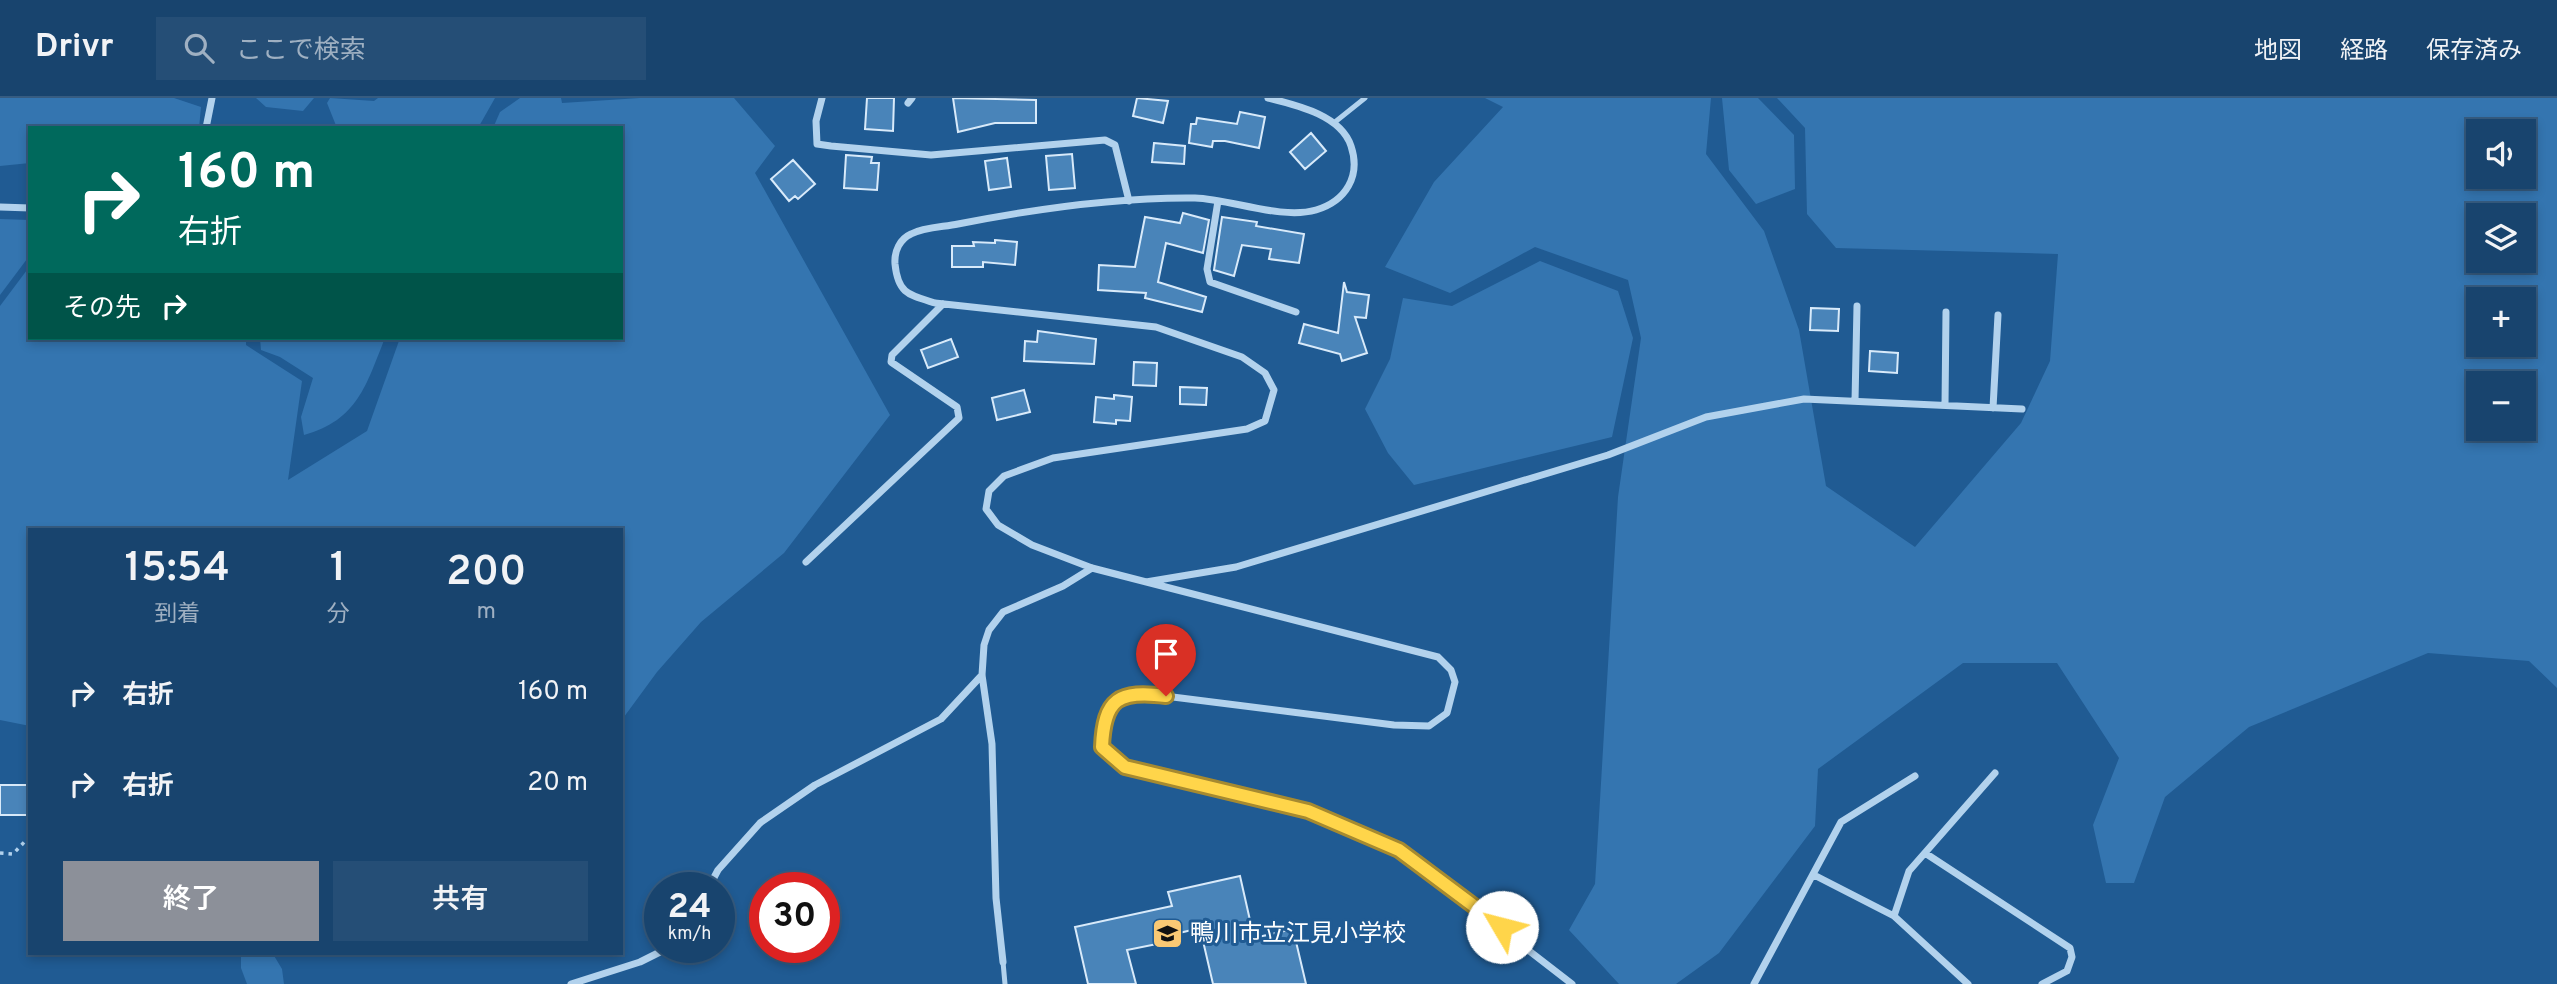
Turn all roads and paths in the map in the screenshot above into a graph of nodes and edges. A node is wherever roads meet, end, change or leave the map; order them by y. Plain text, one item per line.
1 (212, 98) edge
2 (822, 98) edge
3 (1268, 98) edge
4 (1365, 98) edge
5 (1335, 122) junction
6 (206, 126) edge
7 (1129, 201) junction
8 (1218, 201) junction
9 (0, 207) edge
10 (28, 208) edge
11 (943, 304) junction
12 (1857, 306) dead end
13 (1296, 312) dead end
14 (1946, 312) dead end
15 (1998, 315) dead end
16 (1854, 401) junction
17 (1945, 405) junction
18 (1993, 408) junction
19 (2022, 409) dead end
20 (806, 562) dead end
21 (1091, 568) junction
22 (1142, 583) junction
23 (982, 675) junction
24 (1995, 773) dead end
25 (1914, 776) dead end
26 (28, 838) edge
27 (0, 853) edge
28 (1925, 853) junction
29 (717, 872) edge
30 (1814, 875) junction
31 (1894, 916) junction
32 (644, 960) edge
33 (1003, 962) joint
34 (571, 984) edge
35 (1005, 984) edge
36 (1572, 984) edge
37 (1754, 984) edge
38 (1968, 984) edge
39 (2042, 984) edge

1 - 6 street
2 - 7 street
3 - 5 street
4 - 5 lane
5 - 8 street
7 - 8 street
7 - 11 street
8 - 13 street
9 - 10 street
11 - 20 street
11 - 21 street
12 - 16 street
14 - 17 street
15 - 18 street
16 - 17 street
16 - 22 street
17 - 18 street
18 - 19 street
21 - 22 street
21 - 23 street
22 - 36 street
23 - 29 street
23 - 33 street
24 - 28 street
25 - 30 street
26 - 27 path
28 - 31 street
28 - 39 street
30 - 31 street
30 - 37 street
31 - 38 street
32 - 34 street
33 - 35 lane

